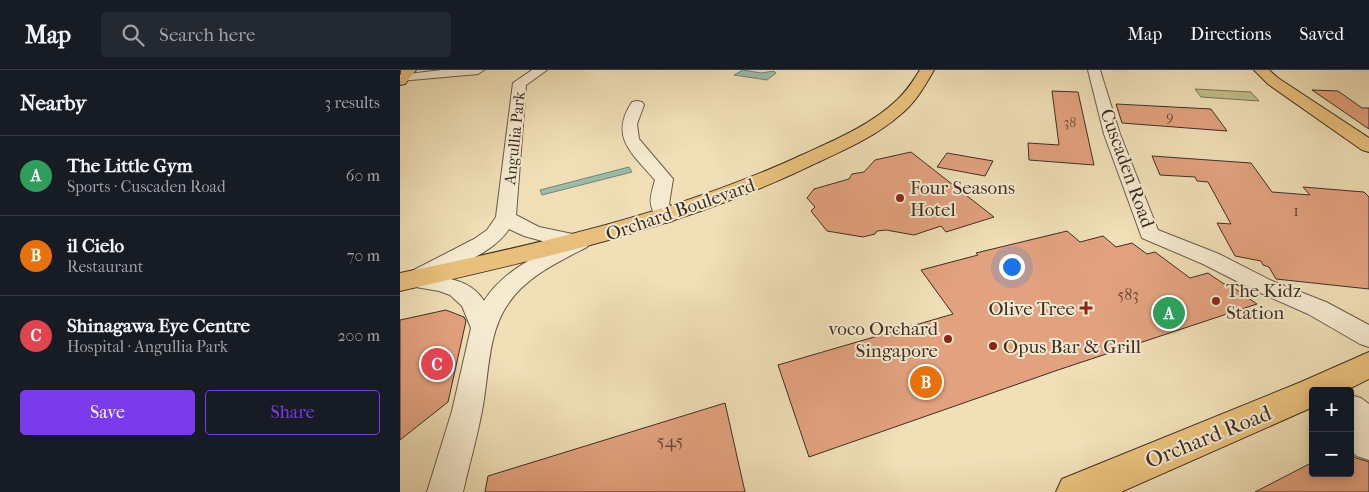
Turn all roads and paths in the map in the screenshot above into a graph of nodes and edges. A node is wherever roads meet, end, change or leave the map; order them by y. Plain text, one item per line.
1 (478, 70) edge
2 (541, 70) edge
3 (927, 70) edge
4 (1094, 70) edge
5 (1261, 70) edge
6 (404, 76) edge
7 (637, 106) dead end
8 (1369, 146) edge
9 (506, 217) junction
10 (666, 217) junction
11 (579, 242) junction
12 (406, 281) edge
13 (1264, 286) junction
14 (484, 328) junction
15 (1369, 337) edge
16 (1369, 351) edge
17 (1369, 364) edge
18 (1326, 387) edge
19 (1309, 395) edge
20 (1354, 410) edge
21 (1369, 421) edge
22 (1354, 435) edge
23 (1369, 446) edge
24 (445, 492) edge
25 (1076, 492) edge

1 - 6 street
2 - 9 street, Angullia Park
3 - 10 main road, Orchard Boulevard
4 - 13 street, Cuscaden Road
5 - 8 main road
7 - 10 street
9 - 11 street
9 - 12 street
10 - 11 main road, Orchard Boulevard
11 - 12 main road, Orchard Boulevard
11 - 14 street
12 - 14 street
13 - 15 street, Cuscaden Road
13 - 16 street, Cuscaden Road
14 - 24 street
17 - 18 main road, Orchard Road
19 - 25 main road, Orchard Road
20 - 21 street
22 - 23 street

